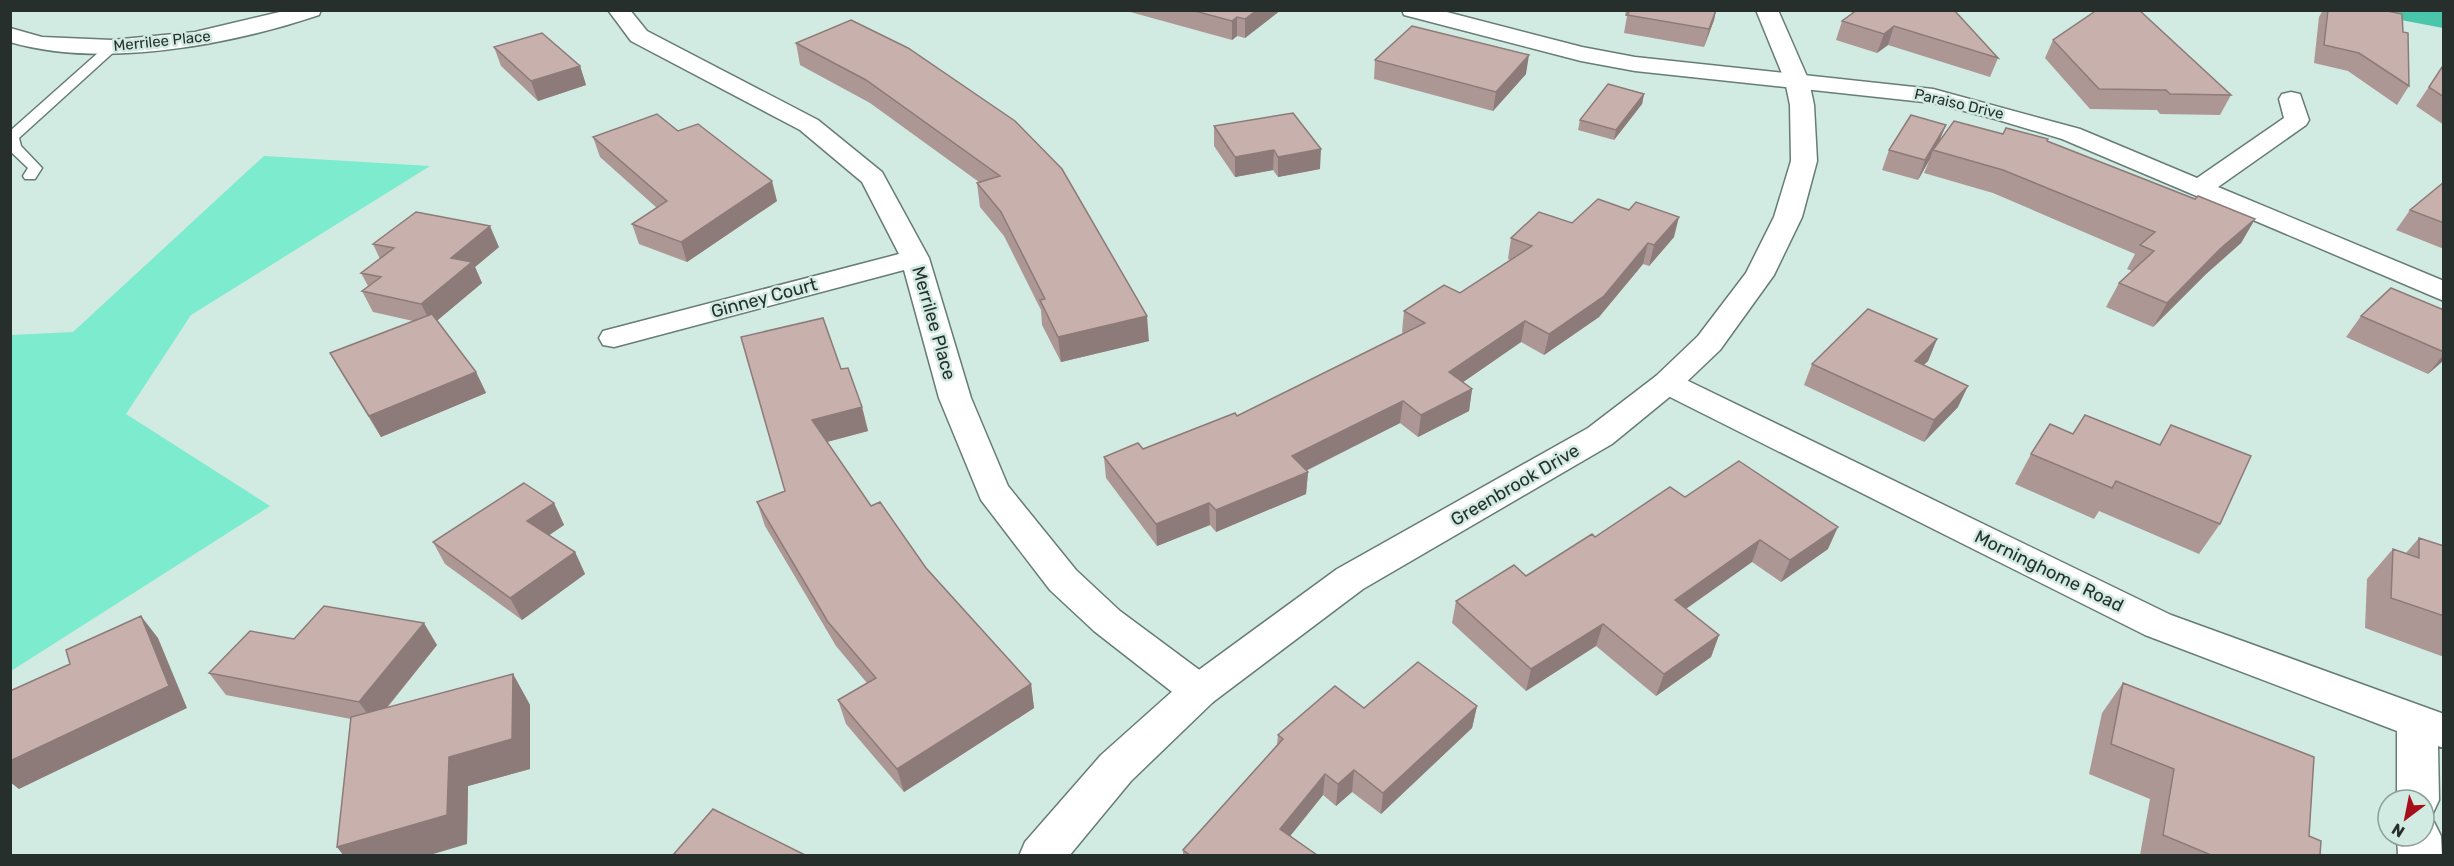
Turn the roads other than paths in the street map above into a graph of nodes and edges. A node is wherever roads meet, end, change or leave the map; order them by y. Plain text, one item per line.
1 (311, 10) edge
2 (618, 10) edge
3 (1412, 10) edge
4 (1767, 10) edge
5 (10, 34) edge
6 (112, 47) junction
7 (1797, 81) junction
8 (2290, 99) dead end
9 (30, 176) dead end
10 (2198, 189) junction
11 (915, 258) junction
12 (2444, 291) edge
13 (614, 338) dead end
14 (1667, 383) junction
15 (1199, 691) junction
16 (2430, 726) edge
17 (2420, 788) edge
18 (1041, 855) edge

1 - 6 street, Merrilee Place
2 - 11 street, Merrilee Place
3 - 7 street, Paraiso Drive
4 - 7 street, Greenbrook Drive
5 - 6 street, Merrilee Place
6 - 9 lane
7 - 10 street, Paraiso Drive
7 - 14 street, Greenbrook Drive
8 - 10 street
10 - 12 street, Paraiso Drive
11 - 13 street, Ginney Court
11 - 15 street, Merrilee Place
14 - 15 street, Greenbrook Drive
14 - 16 street, Morninghome Road
15 - 18 street, Greenbrook Drive
16 - 17 street

